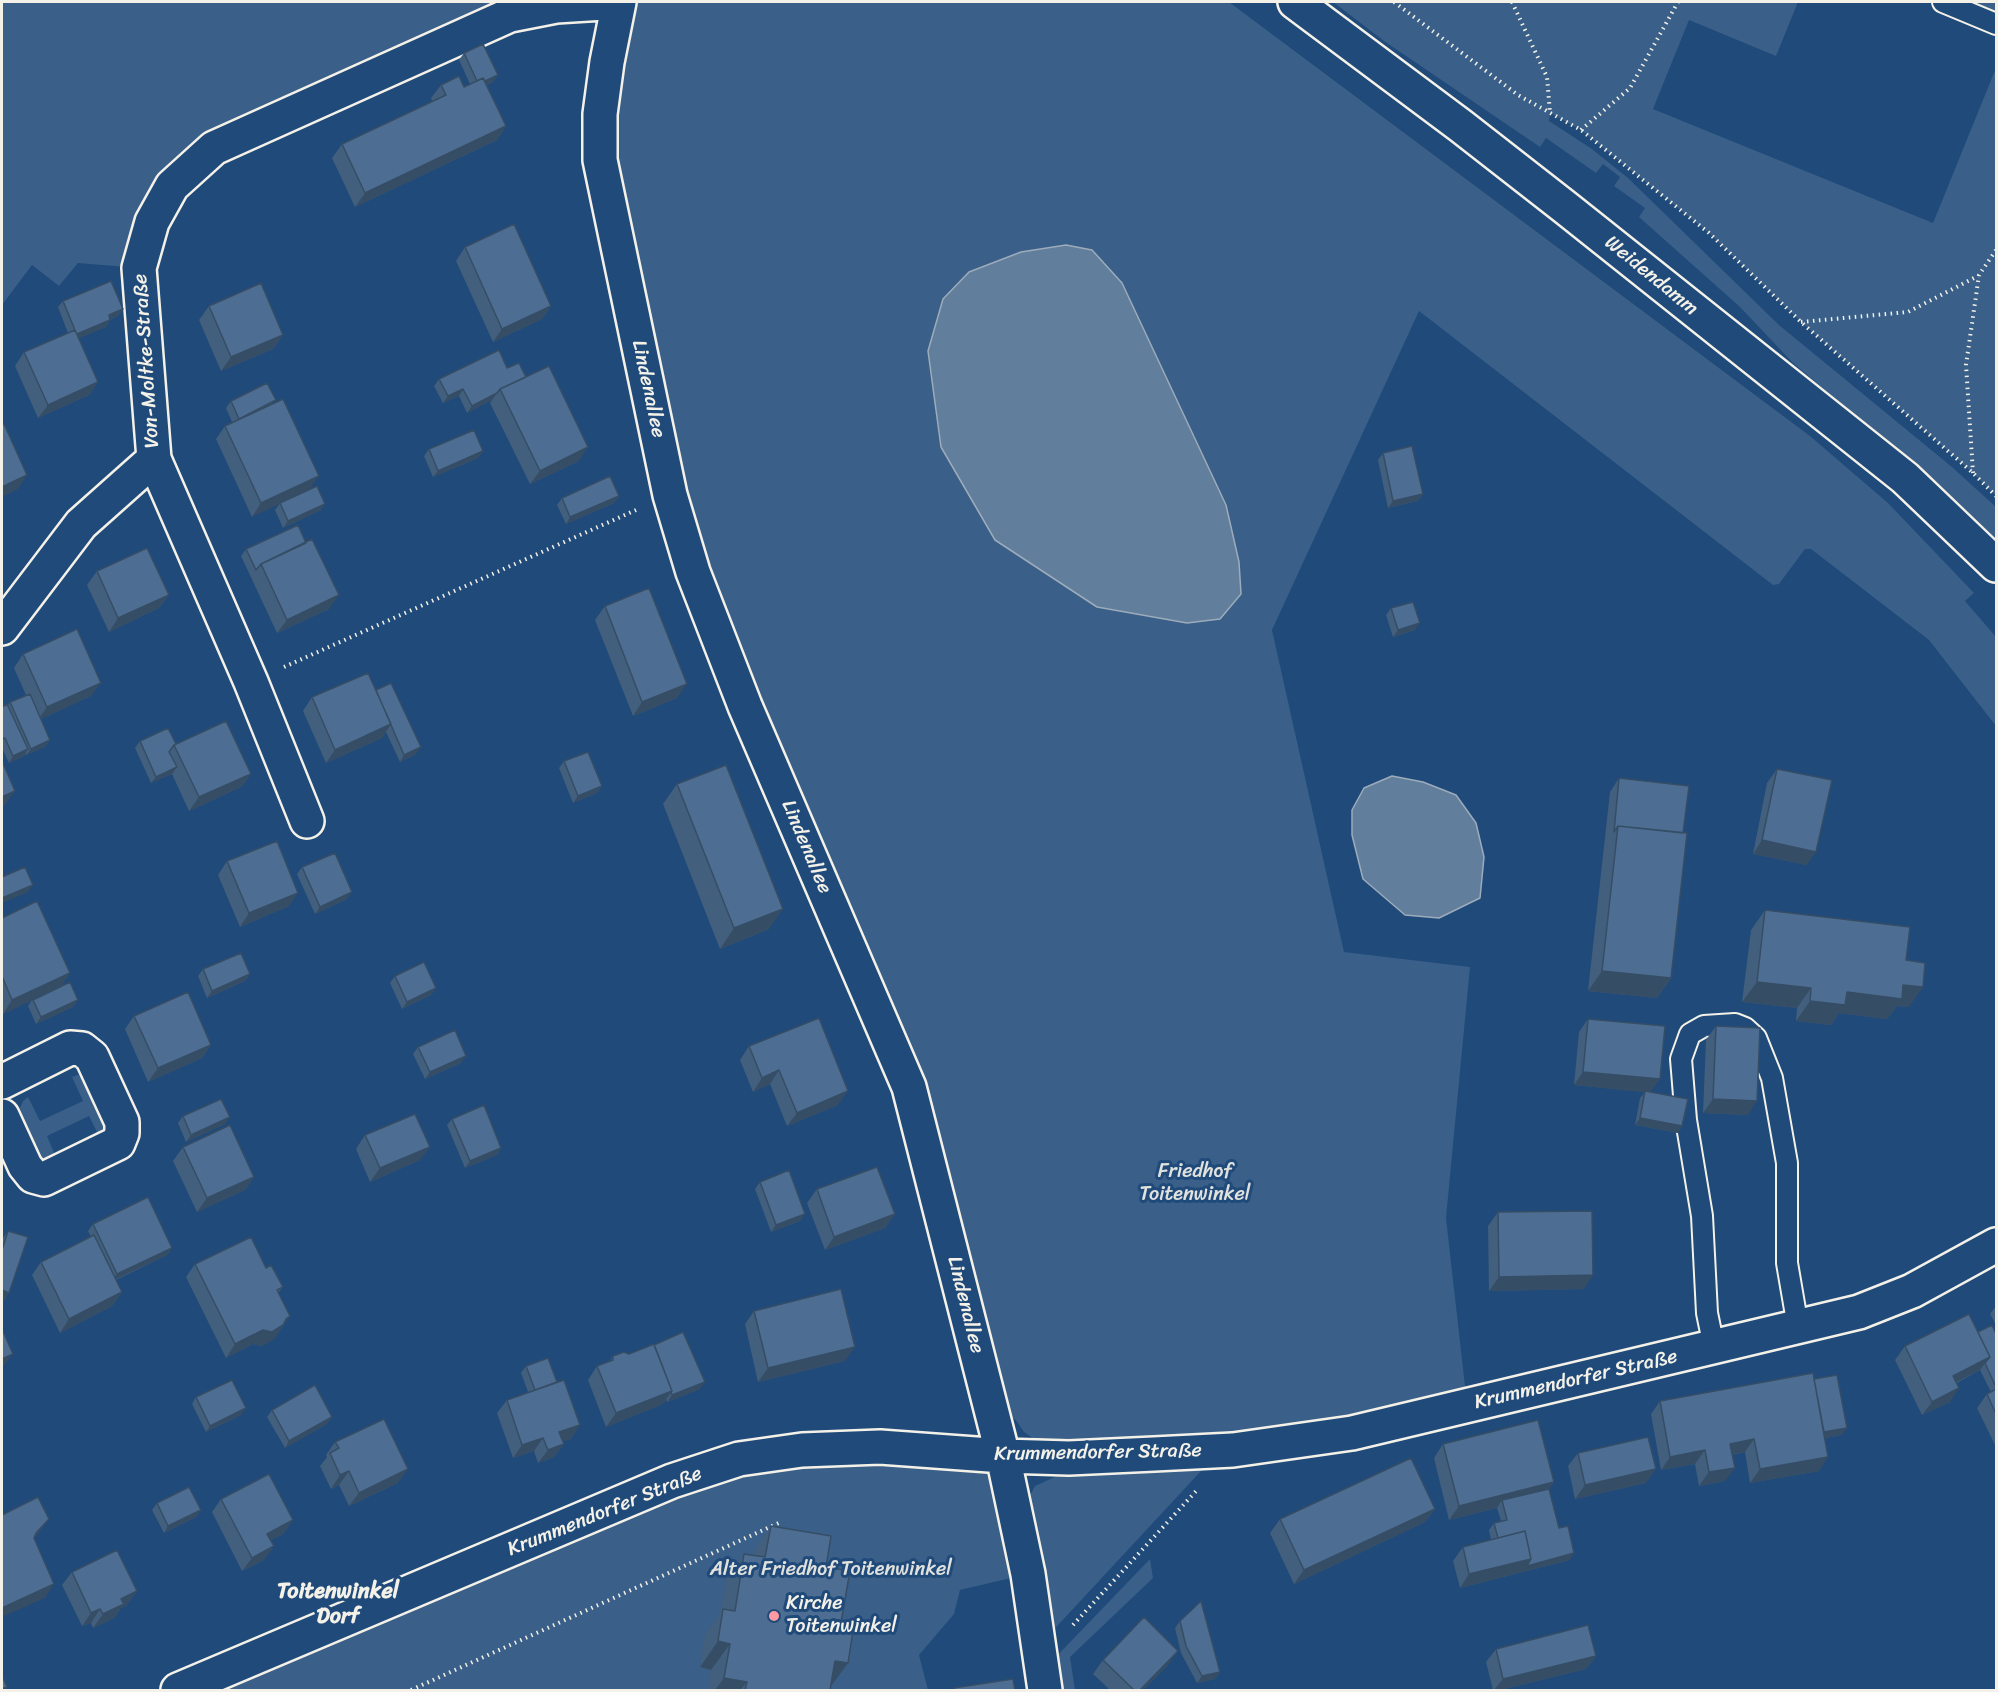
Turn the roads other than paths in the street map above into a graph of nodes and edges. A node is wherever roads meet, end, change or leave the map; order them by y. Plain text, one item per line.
1 (1295, 2) edge
2 (1943, 2) edge
3 (617, 6) edge
4 (1996, 24) edge
5 (154, 459) junction
6 (1996, 565) edge
7 (2, 628) edge
8 (308, 821) dead end
9 (2, 1082) edge
10 (2, 1116) edge
11 (1996, 1245) edge
12 (1798, 1327) junction
13 (1714, 1347) junction
14 (1003, 1456) junction
15 (178, 1690) edge
16 (1046, 1690) edge

1 - 6 street, Weidendamm
2 - 4 lane
3 - 5 street, Von-Moltke-Straße
3 - 14 street, Lindenallee
5 - 7 street
5 - 8 street, Von-Moltke-Straße
9 - 10 street
11 - 12 street, Krummendorfer Straße
12 - 13 street, Krummendorfer Straße
12 - 13 lane
13 - 14 street, Krummendorfer Straße
14 - 15 street, Krummendorfer Straße
14 - 16 street, Lindenallee

